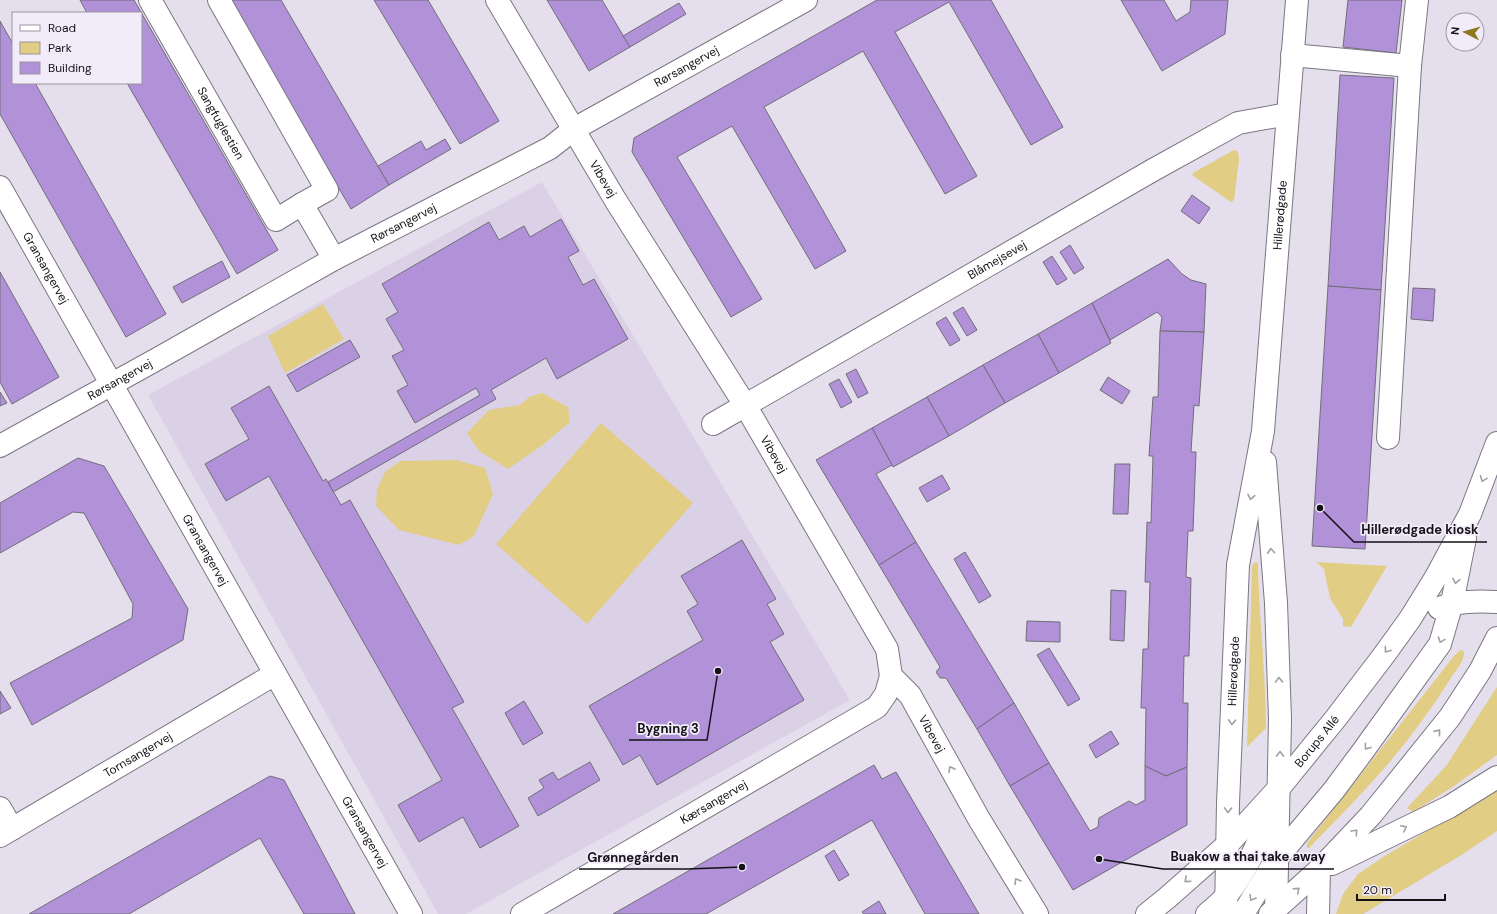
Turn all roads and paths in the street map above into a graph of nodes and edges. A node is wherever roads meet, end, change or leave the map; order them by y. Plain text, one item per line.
1 (150, 0) edge
2 (219, 0) edge
3 (497, 0) edge
4 (806, 0) edge
5 (1297, 0) edge
6 (1417, 0) edge
7 (1292, 55) junction
8 (1410, 66) junction
9 (1288, 114) junction
10 (574, 129) junction
11 (0, 187) edge
12 (302, 204) junction
13 (334, 259) junction
14 (112, 385) junction
15 (745, 405) junction
16 (713, 424) dead end
17 (1263, 431) junction
18 (1388, 438) dead end
19 (1497, 443) edge
20 (0, 446) edge
21 (1469, 515) junction
22 (1497, 602) edge
23 (1452, 603) junction
24 (1410, 619) junction
25 (1497, 638) edge
26 (275, 674) junction
27 (891, 676) junction
28 (1497, 777) edge
29 (1279, 788) junction
30 (0, 808) edge
31 (6, 833) edge
32 (1227, 845) junction
33 (1277, 858) junction
34 (1319, 870) junction
35 (1227, 905) edge
36 (1274, 912) edge
37 (411, 914) edge
38 (522, 914) edge
39 (1037, 914) edge
40 (1147, 914) edge
41 (1207, 914) edge
42 (1242, 914) edge
43 (1318, 914) edge

1 - 12 street, Sangfuglestien
2 - 12 street, Sangfuglestien
3 - 10 street, Vibevej
4 - 10 street, Rørsangervej
5 - 7 street, Hillerødgade
6 - 8 street
7 - 8 street
7 - 9 street, Hillerødgade
8 - 18 street
9 - 15 street, Blåmejsevej
9 - 17 street, Hillerødgade
10 - 13 street, Rørsangervej
10 - 15 street, Vibevej
11 - 14 street, Gransangervej
12 - 13 street
13 - 14 street, Rørsangervej
14 - 20 street, Rørsangervej
14 - 26 street, Gransangervej
15 - 16 street, Blåmejsevej
15 - 27 street, Vibevej
29 -> 17 street, Hillerødgade
17 -> 32 street, Hillerødgade
19 -> 21 street
21 -> 23 street
21 - 24 street, Borups Allé
22 - 23 street
23 - 24 street
23 -> 33 street
24 -> 29 street, Borups Allé
34 -> 25 street
26 - 31 street, Tornsangervej
26 - 37 street, Gransangervej
27 - 38 street, Kærsangervej
39 -> 27 street, Vibevej
34 -> 28 street
29 - 32 street, Borups Allé
29 - 33 street, Hillerødgade
29 - 35 street
30 - 31 street
32 - 35 street, Hillerødgade
32 -> 40 street, Borups Allé
33 - 36 street, Hillerødgade
33 -> 42 street
36 -> 34 street
34 - 43 street
35 - 41 street

